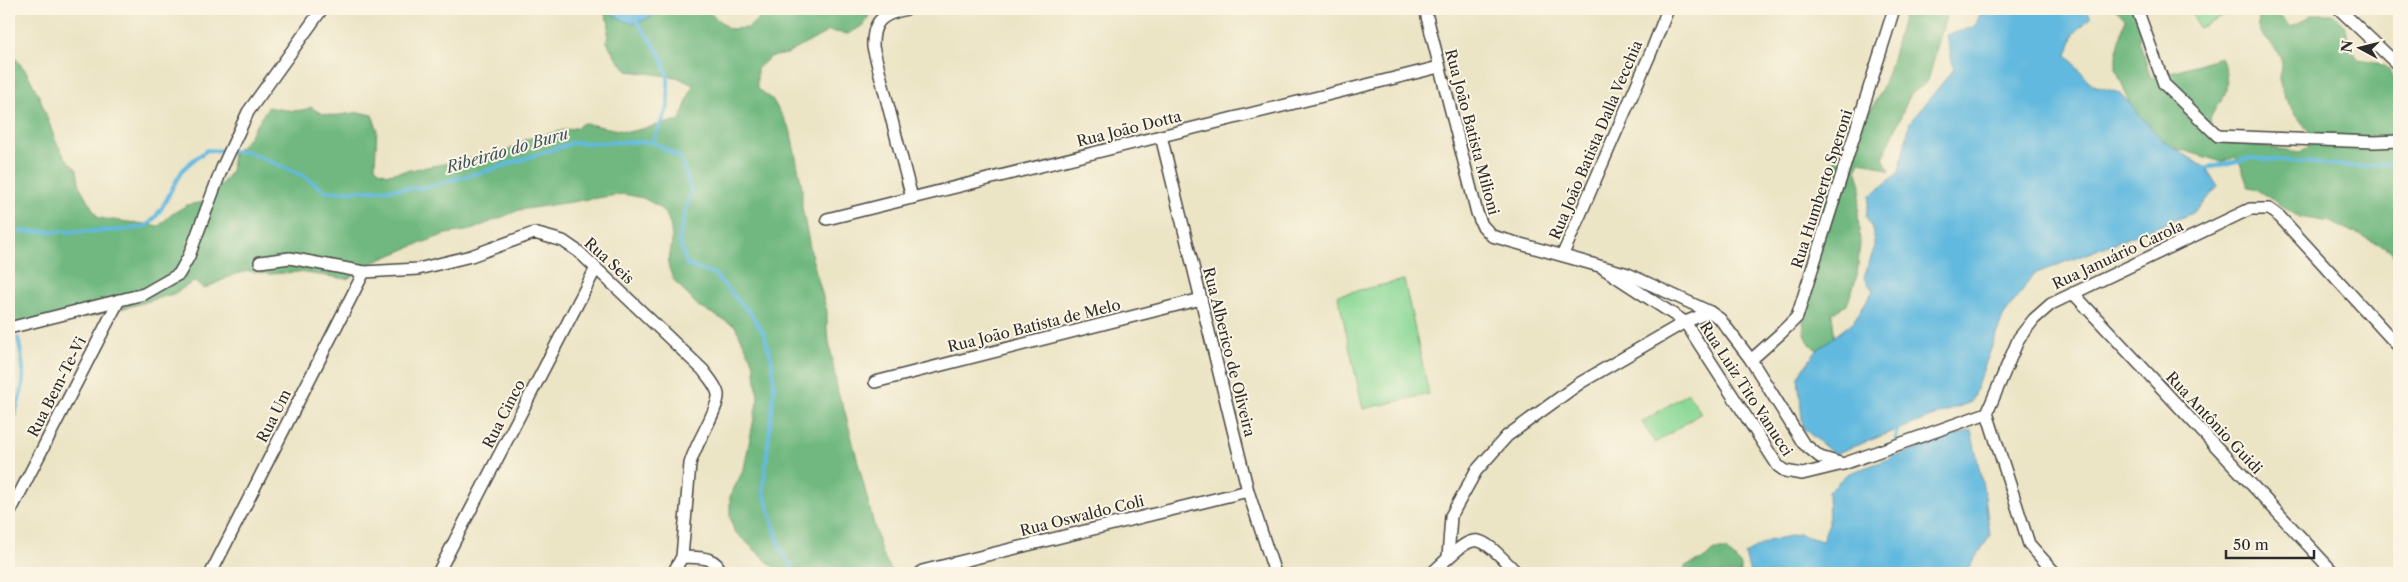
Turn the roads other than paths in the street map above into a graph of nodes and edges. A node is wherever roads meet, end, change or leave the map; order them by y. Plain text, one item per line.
1 (322, 9) edge
2 (906, 9) edge
3 (1425, 9) edge
4 (1668, 9) edge
5 (1894, 9) edge
6 (2137, 9) edge
7 (2339, 9) edge
8 (2399, 66) edge
9 (1439, 67) junction
10 (1160, 136) junction
11 (2399, 141) edge
12 (912, 198) junction
13 (827, 220) dead end
14 (1563, 254) junction
15 (260, 262) dead end
16 (1601, 267) junction
17 (596, 268) junction
18 (364, 272) junction
19 (2073, 293) junction
20 (1201, 299) junction
21 (119, 300) junction
22 (1710, 312) junction
23 (1684, 322) junction
24 (9, 328) edge
25 (2399, 347) edge
26 (1751, 360) junction
27 (875, 382) dead end
28 (1987, 413) junction
29 (1843, 464) junction
30 (1248, 491) junction
31 (9, 514) edge
32 (682, 557) junction
33 (1448, 558) junction
34 (922, 571) dead end
35 (211, 573) edge
36 (438, 573) edge
37 (673, 573) edge
38 (721, 573) edge
39 (1275, 573) edge
40 (1432, 573) edge
41 (1517, 573) edge
42 (2055, 573) edge
43 (2334, 573) edge

1 - 21 street
2 - 12 street
3 - 9 street, Rua João Batista Milioni
4 - 14 street, Rua João Batista Dalla Vecchia
5 - 26 street, Rua Humberto Speroni
6 - 11 street
7 - 8 street
9 - 10 street, Rua João Dotta
9 - 14 street, Rua João Batista Milioni
10 - 12 street, Rua João Dotta
10 - 20 street, Rua Alberico de Oliveira
12 - 13 street, Rua João Dotta
14 - 16 street, Rua João Batista Milioni
15 - 18 street, Rua Seis
16 - 22 street, Rua João Batista Milioni
16 - 23 street, Rua João Batista Milioni
17 - 18 street, Rua Seis
17 - 32 street, Rua Seis
17 - 36 street, Rua Cinco
18 - 35 street, Rua Um
19 - 25 street, Rua Januário Carola
19 - 28 street, Rua Januário Carola
19 - 43 street, Rua Antônio Guidi
20 - 27 street, Rua João Batista de Melo
20 - 30 street, Rua Alberico de Oliveira
21 - 24 street
21 - 31 street, Rua Bem-Te-Vi
22 - 23 street
22 - 26 street, Rua Luiz Tito Vanucci
23 - 29 street, Rua Luiz Tito Vanucci
23 - 33 street
26 - 29 street, Rua Luiz Tito Vanucci
28 - 29 street, Rua Luiz Tito Vanucci
28 - 42 street
30 - 34 street, Rua Oswaldo Coli
30 - 39 street, Rua Alberico de Oliveira
32 - 37 street, Rua Seis
32 - 38 street
33 - 40 street
33 - 41 street

